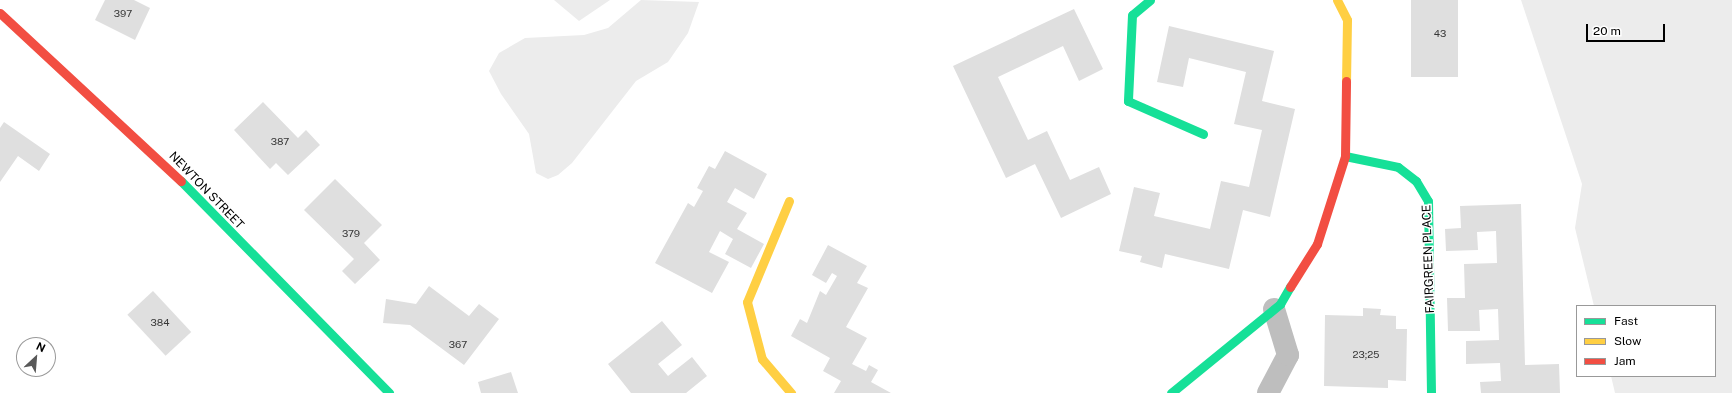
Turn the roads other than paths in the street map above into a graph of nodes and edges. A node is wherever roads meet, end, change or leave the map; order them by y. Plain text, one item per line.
1 (1150, 0) edge
2 (1337, 0) edge
3 (0, 13) edge
4 (1203, 134) dead end
5 (1346, 156) junction
6 (789, 201) dead end
7 (1274, 309) junction
8 (388, 393) edge
9 (791, 393) edge
10 (1171, 393) edge
11 (1268, 393) edge
12 (1431, 393) edge

1 - 4 street
2 - 5 street
3 - 8 street, NEWTON STREET
5 - 7 street
5 - 12 street, FAIRGREEN PLACE
6 - 9 street
7 - 10 street
7 - 11 street

